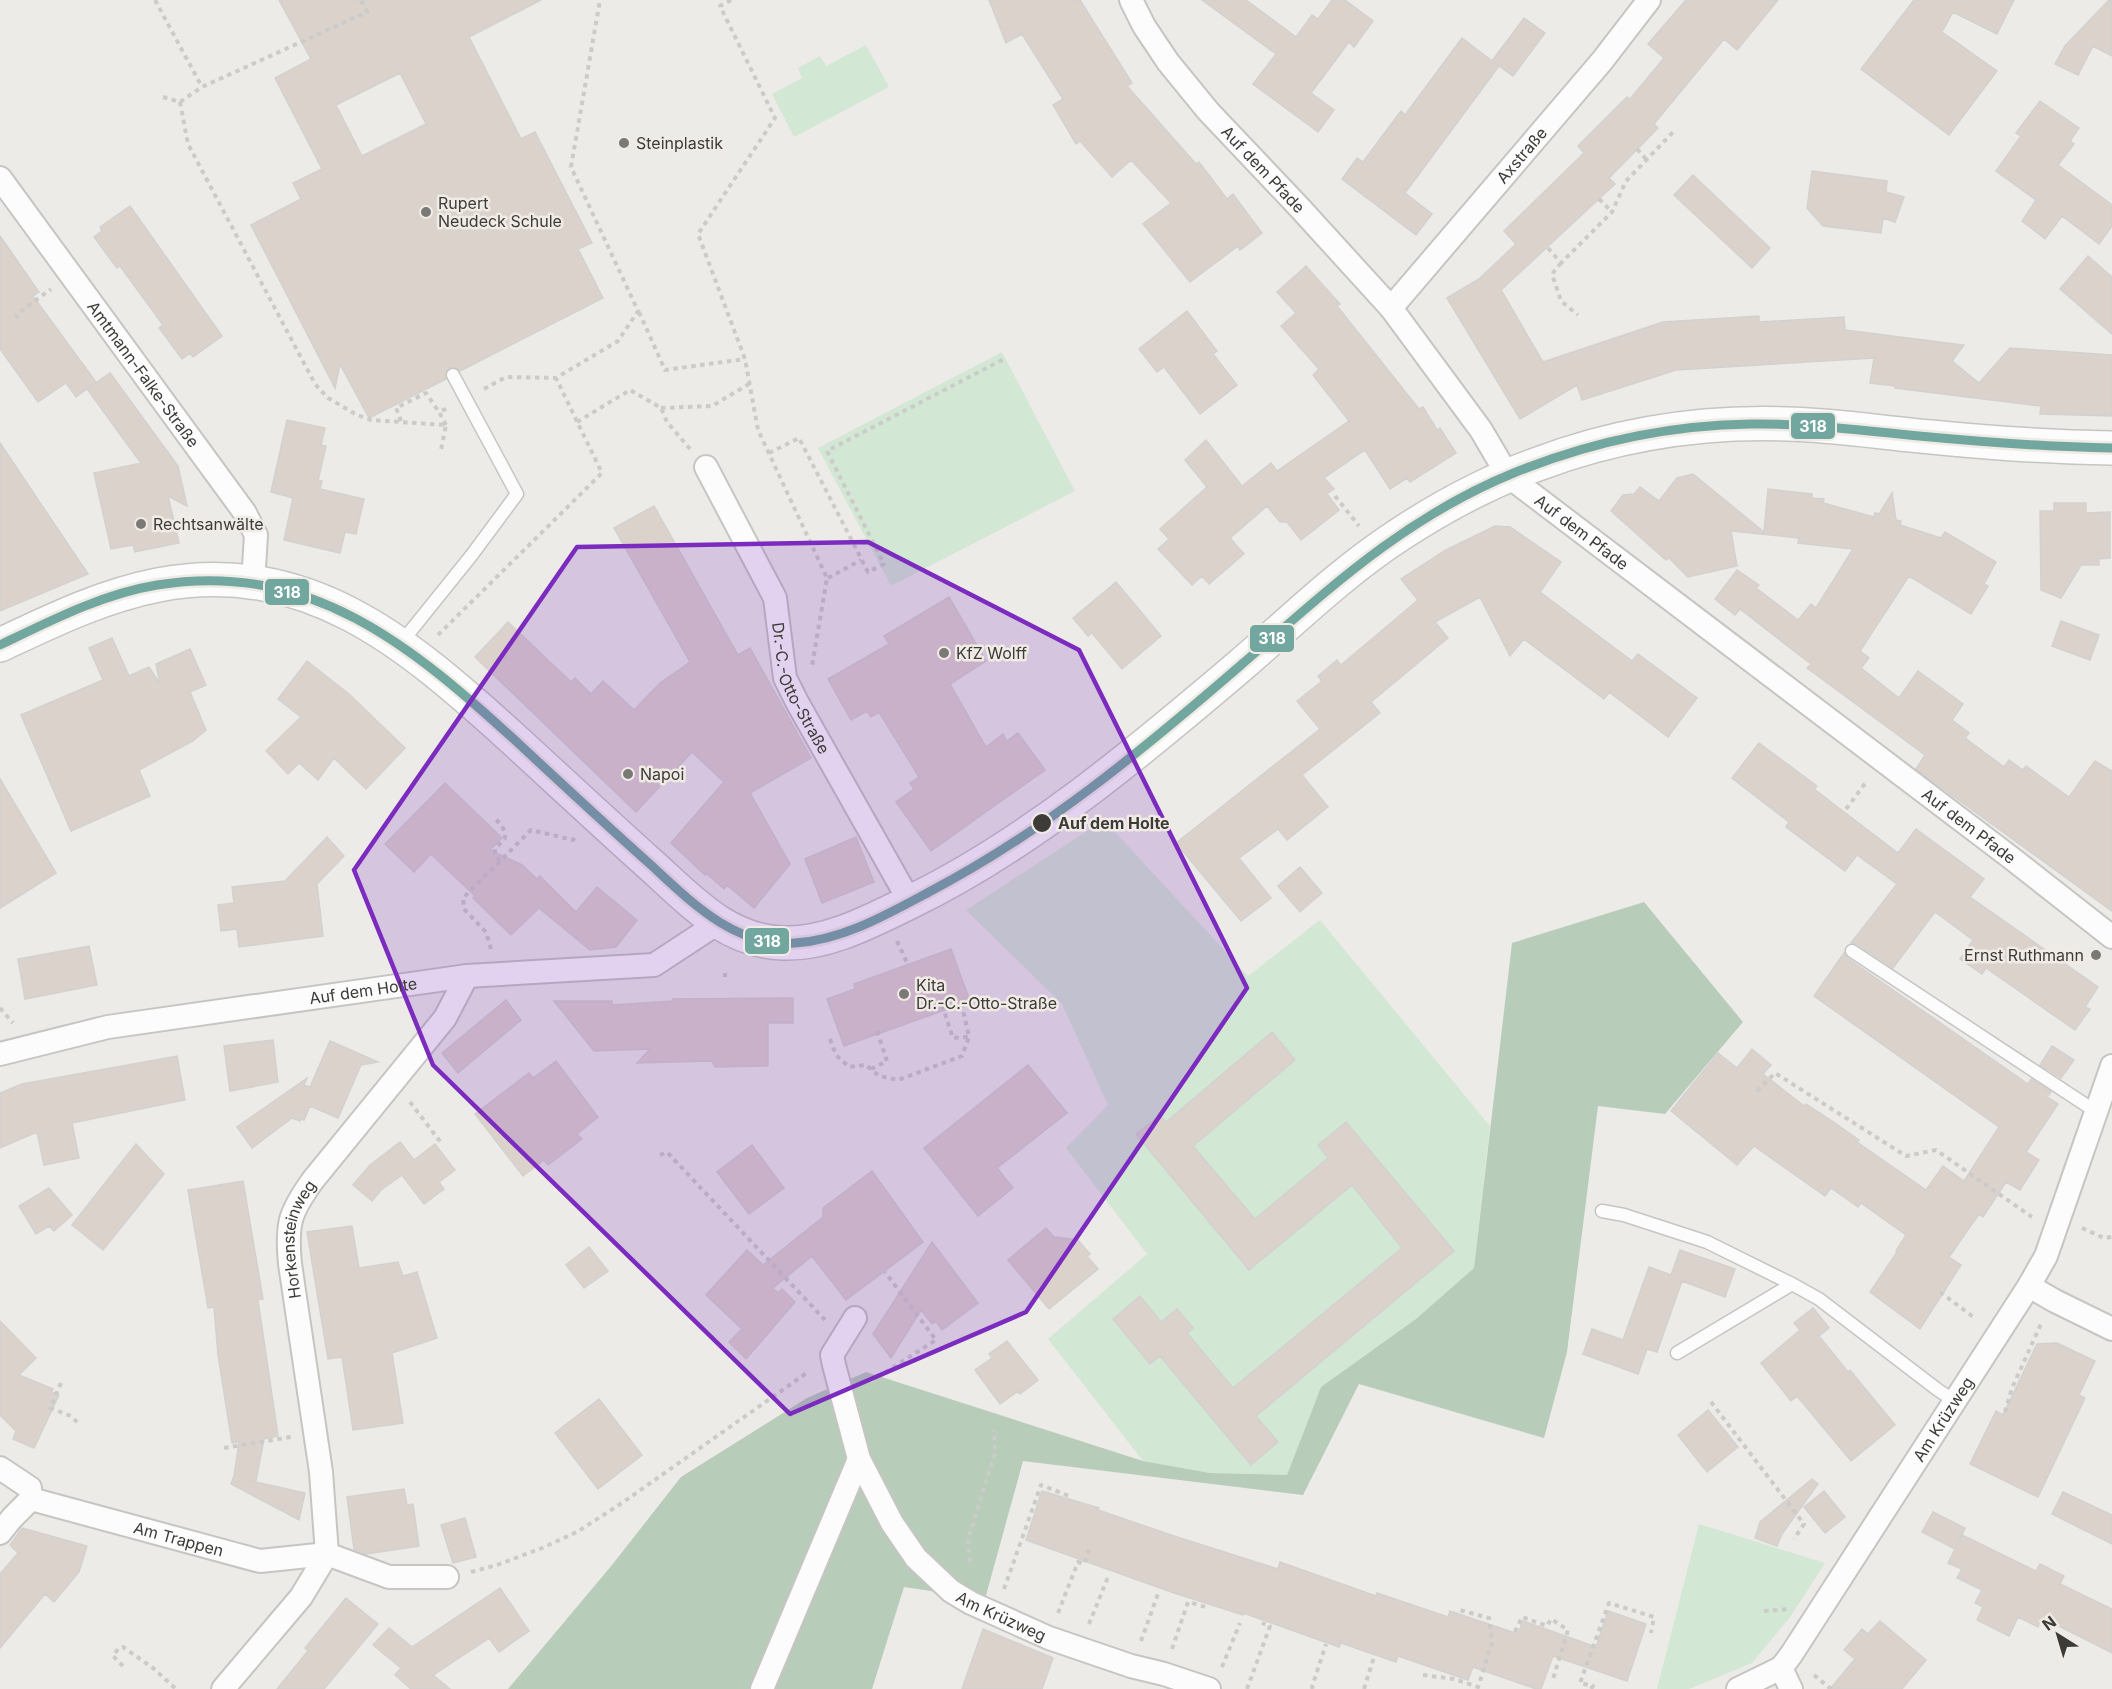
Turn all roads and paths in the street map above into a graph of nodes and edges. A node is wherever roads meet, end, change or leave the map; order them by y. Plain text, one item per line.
1 (155, 0) edge
2 (362, 0) edge
3 (600, 0) edge
4 (731, 0) edge
5 (1131, 0) edge
6 (1649, 0) edge
7 (201, 87) junction
8 (163, 97) dead end
9 (180, 102) junction
10 (1676, 130) dead end
11 (1637, 149) dead end
12 (1647, 160) junction
13 (0, 178) edge
14 (1599, 200) dead end
15 (1612, 212) junction
16 (1548, 248) dead end
17 (1561, 263) junction
18 (47, 292) dead end
19 (1391, 309) junction
20 (638, 311) junction
21 (1578, 315) dead end
22 (18, 318) dead end
23 (745, 359) junction
24 (1004, 359) dead end
25 (453, 375) dead end
26 (506, 377) dead end
27 (556, 378) junction
28 (749, 384) junction
29 (661, 408) junction
30 (439, 412) dead end
31 (402, 421) junction
32 (577, 422) junction
33 (2112, 448) edge
34 (441, 450) dead end
35 (769, 453) junction
36 (706, 467) joint
37 (1508, 476) junction
38 (861, 560) junction
39 (827, 578) junction
40 (253, 583) junction
41 (434, 639) dead end
42 (401, 644) junction
43 (0, 645) edge
44 (797, 702) junction
45 (1883, 761) junction
46 (1846, 809) dead end
47 (496, 820) dead end
48 (573, 840) dead end
49 (500, 861) junction
50 (910, 902) junction
51 (718, 923) junction
52 (894, 933) dead end
53 (2112, 937) edge
54 (1852, 951) dead end
55 (908, 965) dead end
56 (502, 974) junction
57 (467, 976) junction
58 (942, 1005) dead end
59 (962, 1006) dead end
60 (876, 1028) dead end
61 (969, 1037) junction
62 (830, 1039) dead end
63 (0, 1054) edge
64 (2112, 1066) edge
65 (871, 1070) junction
66 (393, 1081) junction
67 (1758, 1090) dead end
68 (2096, 1111) junction
69 (442, 1144) dead end
70 (660, 1155) dead end
71 (1602, 1210) dead end
72 (2055, 1233) junction
73 (885, 1272) dead end
74 (1792, 1284) junction
75 (2029, 1286) junction
76 (1940, 1292) dead end
77 (2055, 1301) junction
78 (821, 1315) dead end
79 (855, 1318) dead end
80 (2112, 1329) edge
81 (1999, 1336) junction
82 (1677, 1353) dead end
83 (813, 1368) dead end
84 (870, 1382) dead end
85 (61, 1383) dead end
86 (1955, 1401) junction
87 (1712, 1402) dead end
88 (2005, 1412) dead end
89 (80, 1425) dead end
90 (994, 1430) dead end
91 (315, 1433) junction
92 (224, 1448) dead end
93 (859, 1459) junction
94 (0, 1468) edge
95 (1069, 1496) dead end
96 (32, 1499) junction
97 (0, 1533) edge
98 (1794, 1539) dead end
99 (1090, 1546) dead end
100 (327, 1554) junction
101 (970, 1562) dead end
102 (447, 1577) joint
103 (1108, 1577) dead end
104 (1159, 1591) dead end
105 (1209, 1608) dead end
106 (1456, 1609) dead end
107 (994, 1614) junction
108 (1239, 1623) dead end
109 (1262, 1623) dead end
110 (1515, 1632) dead end
111 (1651, 1633) dead end
112 (1049, 1638) junction
113 (1326, 1644) dead end
114 (1079, 1649) junction
115 (1374, 1657) dead end
116 (123, 1666) dead end
117 (1131, 1666) junction
118 (1781, 1668) junction
119 (1164, 1674) junction
120 (1423, 1675) dead end
121 (1553, 1678) dead end
122 (1213, 1683) edge
123 (1753, 1686) edge
124 (176, 1689) edge
125 (223, 1689) edge
126 (762, 1689) edge
127 (1247, 1689) edge
128 (1313, 1689) edge
129 (1364, 1689) edge
130 (1592, 1689) edge
131 (1791, 1689) edge

1 - 7 path
2 - 7 path
3 - 20 path
4 - 23 path
5 - 19 street, Auf dem Pfade
6 - 19 street, Axstraße
7 - 9 path
8 - 9 path
9 - 31 path
10 - 12 path
11 - 12 path
12 - 15 path
13 - 40 street, Amtmann-Falke-Straße
14 - 15 path
15 - 17 path
16 - 17 path
17 - 21 path
18 - 22 path
19 - 37 street, Auf dem Pfade
20 - 23 path
20 - 27 path
23 - 28 path
24 - 38 path
25 - 42 lane
26 - 27 path
27 - 32 path
28 - 29 path
28 - 35 path
29 - 32 path
29 - 36 path
30 - 31 path
31 - 34 path
32 - 41 path
33 - 37 street
35 - 38 path
35 - 39 path
36 - 44 street, Dr.-C.-Otto-Straße
37 - 45 street, Auf dem Pfade
37 - 50 street
38 - 39 path
39 - 44 path
40 - 42 street
40 - 43 street
42 - 51 street
44 - 50 street, Dr.-C.-Otto-Straße
45 - 46 path
45 - 53 street, Auf dem Pfade
47 - 49 path
48 - 49 path
49 - 56 path
50 - 51 street
51 - 56 street, Auf dem Holte
52 - 55 path
54 - 68 lane
56 - 57 street, Auf dem Holte
57 - 63 street, Auf dem Holte
57 - 66 street, Horkensteinweg
58 - 61 path
59 - 61 path
60 - 65 path
61 - 65 path
62 - 65 path
64 - 68 street, Am Krüzweg
66 - 69 path
66 - 91 street, Horkensteinweg
67 - 72 path
68 - 72 street, Am Krüzweg
70 - 78 path
71 - 74 lane
72 - 75 street, Am Krüzweg
73 - 84 path
74 - 82 lane
74 - 86 lane
75 - 77 street
75 - 81 street, Am Krüzweg
76 - 81 path
77 - 80 street
77 - 88 path
79 - 93 street, Am Krüzweg
81 - 86 street, Am Krüzweg
83 - 102 path
85 - 89 path
86 - 118 street, Am Krüzweg
87 - 98 path
90 - 101 path
91 - 92 path
91 - 100 street, Horkensteinweg
93 - 107 street, Am Krüzweg
93 - 126 street
94 - 96 street
95 - 107 path
96 - 97 street
96 - 100 street, Am Trappen
99 - 112 path
100 - 102 street
100 - 125 street
103 - 114 path
104 - 117 path
105 - 119 path
106 - 120 path
107 - 112 street, Am Krüzweg
108 - 122 path
109 - 127 path
110 - 121 path
111 - 130 path
112 - 114 street, Am Krüzweg
113 - 128 path
114 - 117 street, Am Krüzweg
115 - 129 path
116 - 124 path
117 - 119 street, Am Krüzweg
118 - 123 street, Am Krüzweg
118 - 131 street
119 - 122 street, Am Krüzweg

